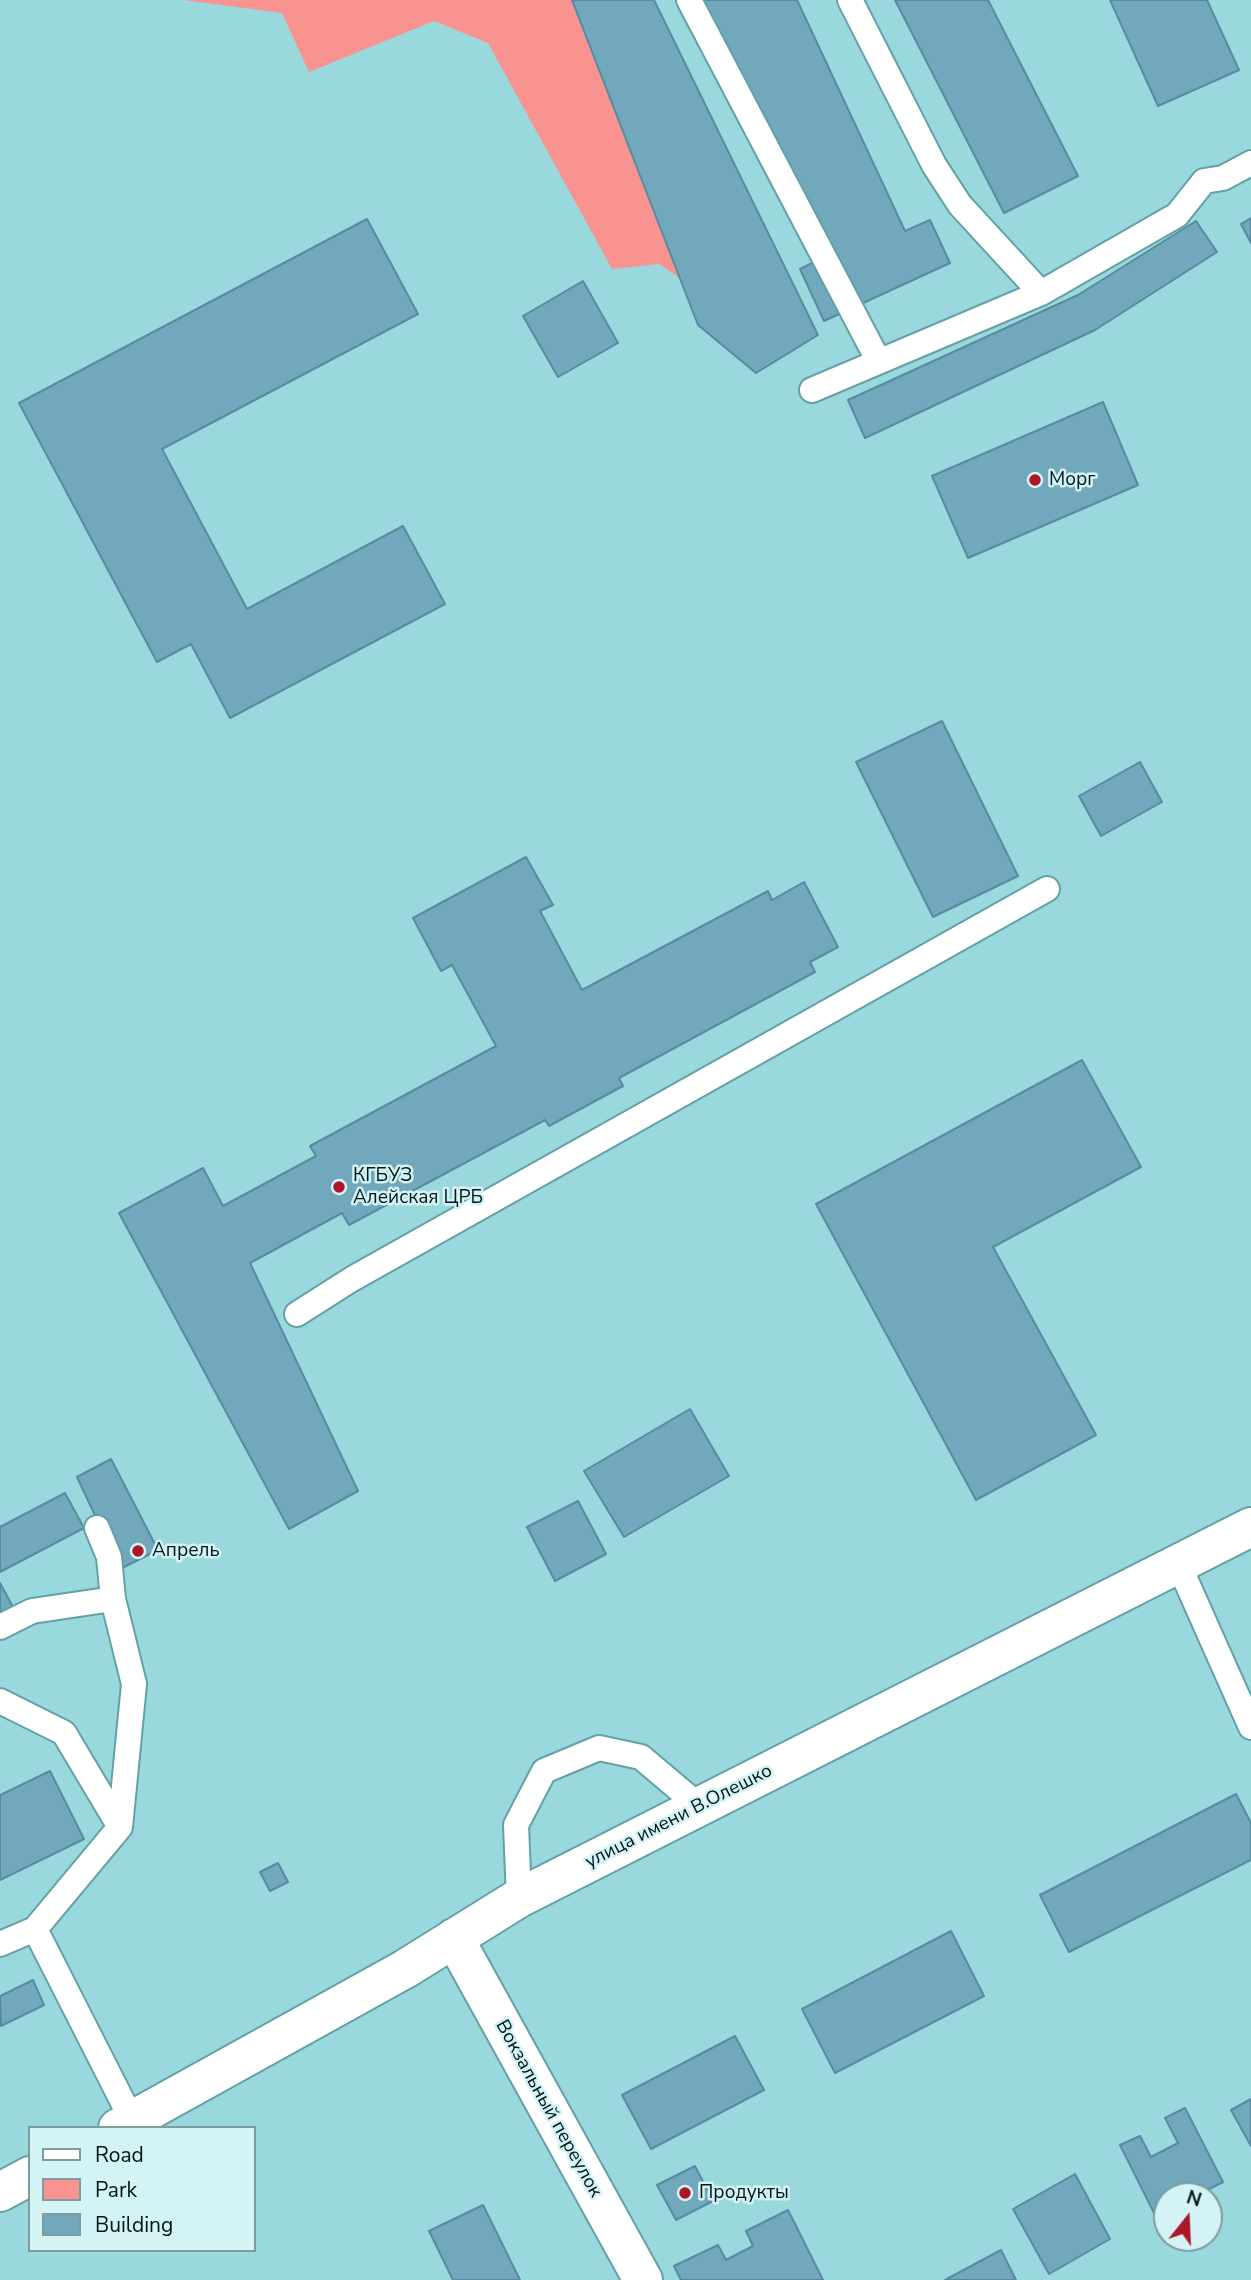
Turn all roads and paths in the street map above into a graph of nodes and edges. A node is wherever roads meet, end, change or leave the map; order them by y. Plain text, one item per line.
1 (689, 0) edge
2 (850, 0) edge
3 (1251, 163) edge
4 (1041, 293) junction
5 (878, 360) junction
6 (811, 390) dead end
7 (1047, 889) dead end
8 (297, 1314) dead end
9 (1251, 1527) edge
10 (97, 1528) dead end
11 (1178, 1563) junction
12 (113, 1599) junction
13 (0, 1627) edge
14 (0, 1701) edge
15 (1251, 1727) edge
16 (699, 1806) junction
17 (120, 1827) junction
18 (519, 1898) junction
19 (35, 1928) junction
20 (454, 1938) junction
21 (0, 1944) edge
22 (125, 2124) edge
23 (28, 2177) edge
24 (0, 2192) edge
25 (643, 2280) edge

1 - 5 lane
2 - 4 lane
3 - 4 lane
4 - 5 lane
5 - 6 lane
7 - 8 lane
9 - 11 street, улица имени В.Олешко
10 - 12 lane
11 - 15 lane
11 - 16 street, улица имени В.Олешко
12 - 13 lane
12 - 17 lane
14 - 17 lane
16 - 18 street, улица имени В.Олешко
16 - 18 lane
17 - 19 lane
18 - 20 street, улица имени В.Олешко
19 - 21 lane
19 - 22 lane
20 - 22 street, улица имени В.Олешко
20 - 25 street, Вокзальный переулок
23 - 24 street

